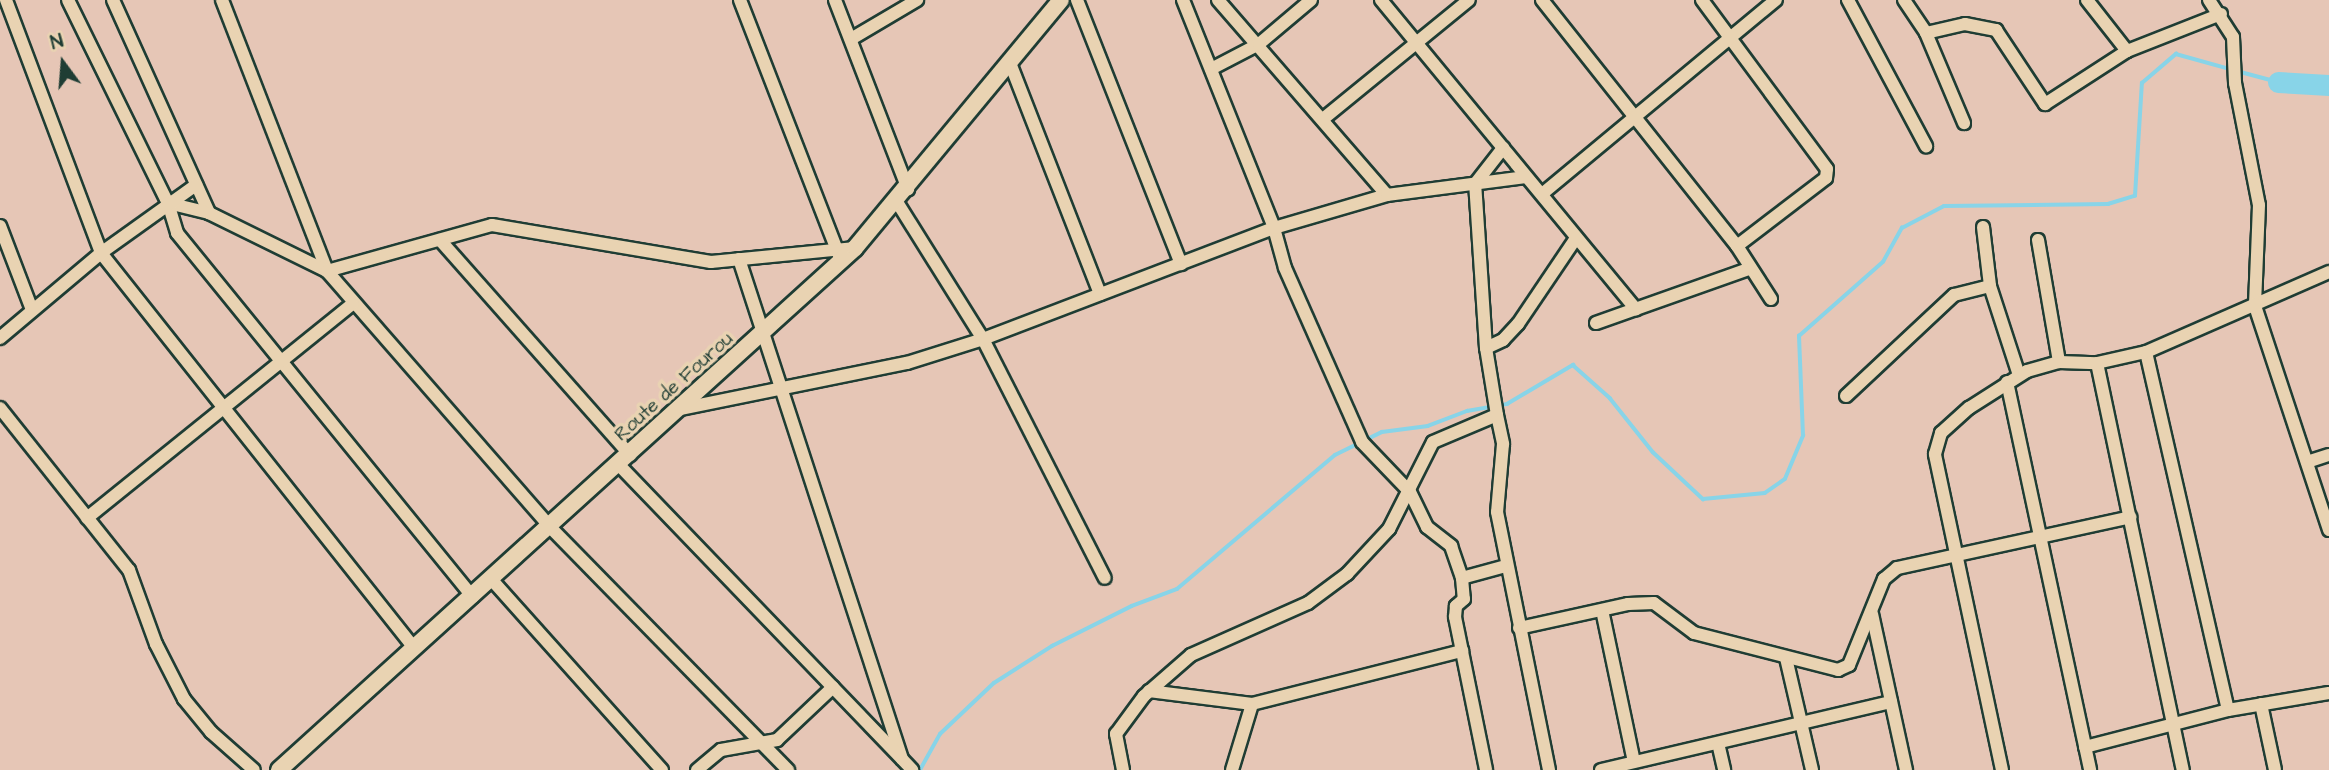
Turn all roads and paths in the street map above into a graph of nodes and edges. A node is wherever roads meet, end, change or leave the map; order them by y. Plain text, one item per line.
1 (6, 0) edge
2 (68, 0) edge
3 (113, 0) edge
4 (222, 0) edge
5 (740, 0) edge
6 (835, 0) edge
7 (917, 0) edge
8 (1061, 0) edge
9 (1077, 0) edge
10 (1182, 0) edge
11 (1218, 0) edge
12 (1311, 0) edge
13 (1381, 0) edge
14 (1469, 0) edge
15 (1542, 0) edge
16 (1702, 0) edge
17 (1776, 0) edge
18 (1848, 0) edge
19 (1904, 0) edge
20 (2087, 0) edge
21 (2209, 0) edge
22 (2221, 14) junction
23 (1926, 33) junction
24 (1731, 36) junction
25 (850, 40) junction
26 (1417, 43) junction
27 (1259, 44) junction
28 (2127, 51) junction
29 (1010, 63) junction
30 (1211, 69) junction
31 (1637, 117) junction
32 (1323, 119) junction
33 (1964, 123) dead end
34 (1926, 146) dead end
35 (1503, 148) junction
36 (1526, 177) junction
37 (1475, 184) junction
38 (196, 185) junction
39 (908, 188) junction
40 (1542, 194) junction
41 (1388, 195) junction
42 (897, 202) junction
43 (168, 203) junction
44 (209, 213) junction
45 (0, 226) edge
46 (1983, 227) dead end
47 (1274, 228) junction
48 (1576, 238) junction
49 (440, 240) junction
50 (2038, 240) dead end
51 (1737, 246) junction
52 (101, 253) junction
53 (839, 256) junction
54 (739, 259) junction
55 (1181, 264) junction
56 (1751, 268) junction
57 (327, 271) junction
58 (2329, 272) edge
59 (1990, 286) junction
60 (1100, 295) junction
61 (1771, 299) dead end
62 (352, 304) junction
63 (2255, 306) junction
64 (1636, 309) junction
65 (32, 310) junction
66 (1596, 323) dead end
67 (764, 335) junction
68 (0, 338) edge
69 (983, 339) junction
70 (1486, 348) junction
71 (2146, 352) junction
72 (281, 361) junction
73 (2059, 362) junction
74 (2098, 363) junction
75 (2019, 375) junction
76 (2007, 383) junction
77 (781, 388) junction
78 (1846, 396) dead end
79 (0, 408) edge
80 (223, 408) junction
81 (680, 409) junction
82 (1497, 415) junction
83 (2329, 455) edge
84 (624, 460) junction
85 (2307, 462) junction
86 (1409, 492) junction
87 (2130, 517) junction
88 (87, 518) junction
89 (551, 528) junction
90 (2329, 530) edge
91 (2040, 537) junction
92 (1956, 554) junction
93 (1506, 566) junction
94 (1105, 578) dead end
95 (1462, 578) junction
96 (492, 580) junction
97 (473, 597) junction
98 (1602, 610) junction
99 (1872, 613) junction
100 (1519, 628) junction
101 (415, 649) junction
102 (1462, 651) junction
103 (1786, 658) junction
104 (833, 687) junction
105 (1149, 691) junction
106 (2329, 693) edge
107 (1891, 702) junction
108 (1252, 704) junction
109 (2261, 704) junction
110 (2228, 710) junction
111 (1801, 723) junction
112 (2174, 726) junction
113 (1718, 743) junction
114 (762, 744) junction
115 (2085, 747) junction
116 (1634, 762) junction
117 (908, 766) edge
118 (254, 770) edge
119 (279, 770) edge
120 (662, 770) edge
121 (697, 770) edge
122 (788, 770) edge
123 (1123, 770) edge
124 (1232, 770) edge
125 (1486, 770) edge
126 (1549, 770) edge
127 (1601, 770) edge
128 (1724, 770) edge
129 (1812, 770) edge
130 (1906, 770) edge
131 (2002, 770) edge
132 (2090, 770) edge
133 (2183, 770) edge
134 (2275, 770) edge

1 - 52 street
2 - 43 street
3 - 38 street
4 - 57 street
5 - 53 street
6 - 25 street
7 - 25 street
8 - 29 main road, Route de Fourou
9 - 55 street
10 - 30 street
11 - 27 street
12 - 27 street
13 - 26 street
14 - 26 street
15 - 31 street
16 - 24 street
17 - 24 street
18 - 34 street
19 - 23 street
20 - 28 street
21 - 22 street
22 - 28 street
22 - 63 street
23 - 28 street
23 - 33 street
24 - 31 street
24 - 51 street
25 - 39 street
26 - 32 street
26 - 35 street
27 - 30 street
27 - 32 street
29 - 39 main road, Route de Fourou
29 - 60 street
30 - 47 street
31 - 40 street
31 - 51 street
32 - 41 street
35 - 36 street
35 - 37 street
36 - 37 street
36 - 40 street
37 - 41 street
37 - 70 street
38 - 43 street
38 - 44 street
39 - 42 main road, Route de Fourou
40 - 48 street
41 - 47 street
42 - 53 main road, Route de Fourou
42 - 69 street
43 - 44 street
43 - 52 street
43 - 72 street
44 - 57 street
45 - 65 street
46 - 59 street
47 - 55 street
47 - 86 street
48 - 64 street
48 - 70 street
49 - 54 street
49 - 57 street
49 - 84 street
50 - 73 street
51 - 56 street
52 - 65 street
52 - 80 street
53 - 54 street
53 - 67 main road, Route de Fourou
54 - 67 street
55 - 60 street
56 - 61 street
56 - 64 street
57 - 62 street
58 - 63 street
59 - 75 street
59 - 78 street
60 - 69 street
62 - 72 street
62 - 89 street
63 - 71 street
63 - 85 street
64 - 66 street
65 - 68 street
67 - 77 street
67 - 81 main road, Route de Fourou
69 - 77 street
69 - 94 street
70 - 82 street
71 - 74 street
71 - 110 street
72 - 80 street
72 - 97 street
73 - 74 street
73 - 75 street
74 - 87 street
75 - 76 street
76 - 91 street
76 - 92 street
77 - 81 street
77 - 117 street
79 - 88 street
80 - 88 street
80 - 101 street
81 - 84 main road, Route de Fourou
82 - 86 street
82 - 93 street
83 - 85 street
84 - 89 main road, Route de Fourou
84 - 104 street
85 - 90 street
86 - 95 street
86 - 105 street
87 - 91 street
87 - 112 street
88 - 118 street
89 - 96 main road, Route de Fourou
89 - 114 street
91 - 92 street
91 - 115 street
92 - 99 street
92 - 131 street
93 - 95 street
93 - 100 street
95 - 102 street
96 - 97 main road, Route de Fourou
96 - 120 street
97 - 101 main road, Route de Fourou
98 - 100 street
98 - 103 street
98 - 116 street
99 - 103 street
99 - 107 street
100 - 126 street
101 - 119 main road, Route de Fourou
102 - 108 street
102 - 125 street
103 - 111 street
104 - 114 street
104 - 117 street
105 - 108 street
105 - 123 street
106 - 109 street
107 - 111 street
107 - 130 street
108 - 124 street
109 - 110 street
109 - 134 street
110 - 112 street
111 - 113 street
111 - 129 street
112 - 115 street
112 - 133 street
113 - 116 street
113 - 128 street
114 - 121 street
114 - 122 street
115 - 132 street
116 - 127 street

